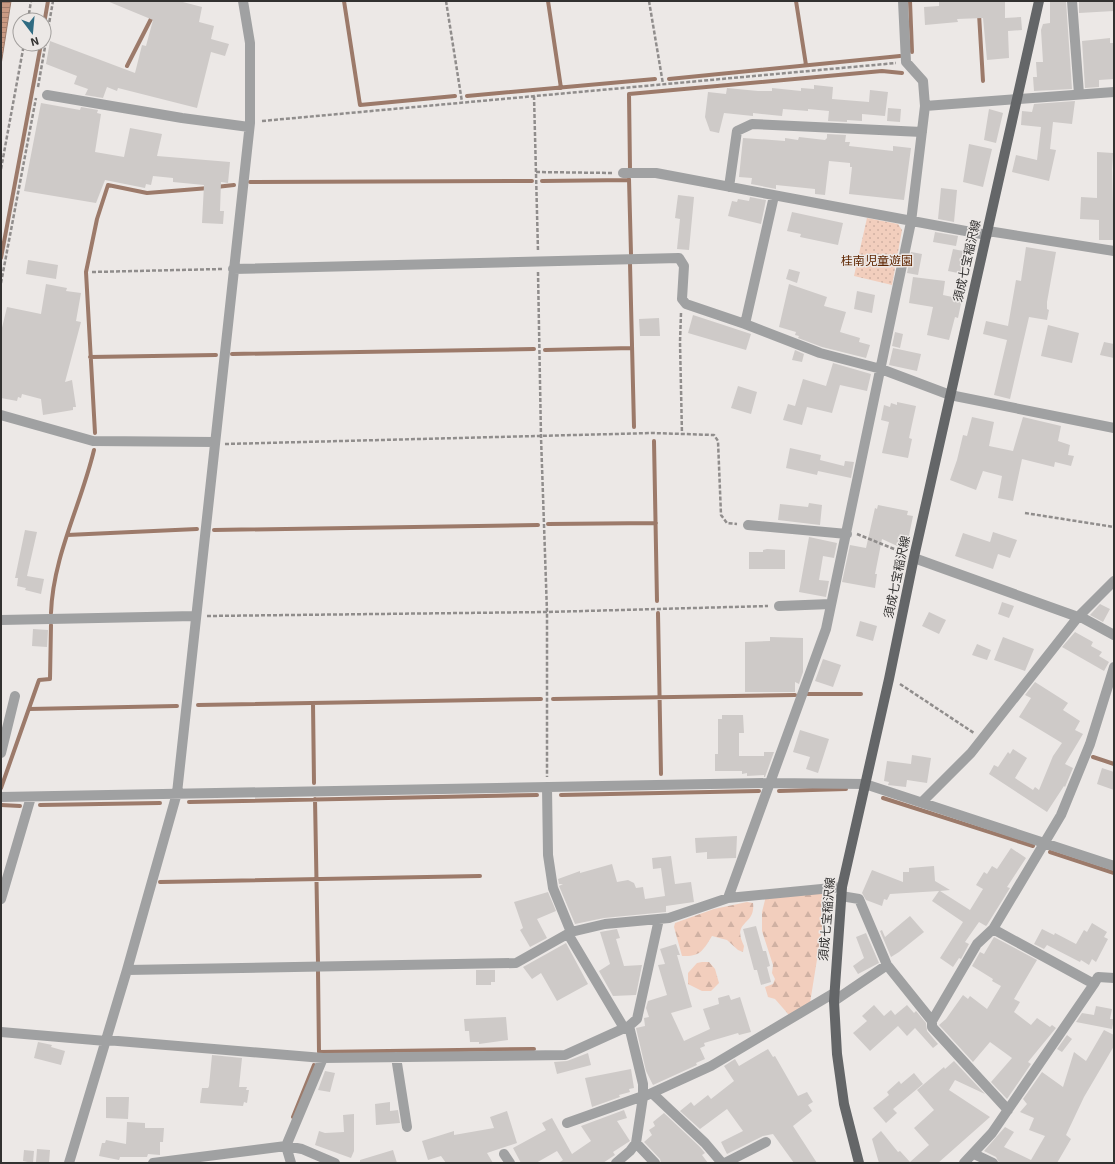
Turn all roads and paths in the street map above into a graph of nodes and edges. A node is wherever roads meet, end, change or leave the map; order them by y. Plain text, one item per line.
1 (31, 1) edge
2 (53, 1) edge
3 (243, 1) edge
4 (446, 1) edge
5 (650, 1) edge
6 (904, 1) edge
7 (1039, 1) edge
8 (1072, 1) edge
9 (29, 12) edge
10 (23, 52) edge
11 (906, 62) junction
12 (663, 84) junction
13 (38, 88) dead end
14 (1114, 92) edge
15 (1079, 94) junction
16 (47, 95) dead end
17 (36, 96) dead end
18 (534, 96) junction
19 (1018, 99) junction
20 (462, 102) junction
21 (924, 106) junction
22 (249, 125) junction
23 (922, 132) junction
24 (1, 169) edge
25 (536, 172) junction
26 (623, 173) joint
27 (729, 187) junction
28 (774, 196) junction
29 (911, 222) junction
30 (987, 233) junction
31 (1114, 251) edge
32 (538, 261) junction
33 (233, 269) junction
34 (92, 272) dead end
35 (1, 283) edge
36 (682, 298) junction
37 (745, 324) junction
38 (881, 369) junction
39 (950, 395) junction
40 (1, 415) edge
41 (1114, 428) edge
42 (682, 435) junction
43 (541, 437) junction
44 (215, 443) junction
45 (1025, 513) dead end
46 (748, 524) joint
47 (1114, 527) edge
48 (847, 532) junction
49 (914, 558) junction
50 (1114, 581) edge
51 (831, 604) junction
52 (779, 606) joint
53 (547, 612) junction
54 (195, 616) junction
55 (1079, 617) junction
56 (1, 620) edge
57 (1114, 635) edge
58 (1114, 667) edge
59 (889, 679) junction
60 (15, 696) dead end
61 (982, 738) junction
62 (1, 753) edge
63 (770, 783) junction
64 (865, 784) junction
65 (547, 786) junction
66 (177, 794) junction
67 (31, 797) junction
68 (2, 798) edge
69 (922, 802) junction
70 (1044, 842) junction
71 (1114, 866) edge
72 (841, 891) junction
73 (728, 898) junction
74 (1, 899) edge
75 (659, 919) junction
76 (993, 929) junction
77 (570, 933) junction
78 (887, 965) junction
79 (127, 970) junction
80 (1114, 978) edge
81 (1094, 984) junction
82 (834, 997) junction
83 (932, 1021) junction
84 (626, 1027) junction
85 (1, 1032) edge
86 (106, 1040) junction
87 (396, 1057) junction
88 (324, 1058) junction
89 (646, 1096) junction
90 (1008, 1110) junction
91 (567, 1124) dead end
92 (407, 1126) dead end
93 (766, 1142) dead end
94 (636, 1143) junction
95 (286, 1146) junction
96 (504, 1154) dead end
97 (974, 1154) junction
98 (69, 1163) edge
99 (153, 1163) edge
100 (291, 1163) edge
101 (335, 1163) edge
102 (510, 1163) edge
103 (616, 1163) edge
104 (654, 1163) edge
105 (723, 1163) edge
106 (859, 1163) edge
107 (964, 1163) edge
108 (993, 1163) edge

1 - 9 path
2 - 13 path
3 - 22 street
4 - 20 path
5 - 12 path
6 - 11 street
7 - 19 main road, 須成七宝稲沢線
8 - 15 street
10 - 24 path
11 - 12 path
11 - 21 street
12 - 18 path
14 - 15 street
15 - 19 street
16 - 22 street
17 - 35 path
18 - 20 path
18 - 25 path
19 - 21 street
19 - 30 main road, 須成七宝稲沢線
20 - 22 path
21 - 23 street
22 - 33 street
23 - 27 street
23 - 29 street
25 - 26 path
25 - 32 path
26 - 27 street
27 - 28 street
28 - 29 street
28 - 37 street
29 - 30 street
29 - 38 street
30 - 31 street
30 - 39 main road, 須成七宝稲沢線
32 - 33 street
32 - 36 street
32 - 43 path
33 - 34 path
33 - 44 street
36 - 37 street
36 - 42 path
37 - 38 street
38 - 39 street
38 - 48 street
39 - 41 street
39 - 49 main road, 須成七宝稲沢線
40 - 44 street
42 - 43 path
42 - 46 path
43 - 44 path
43 - 53 path
44 - 54 street
45 - 47 path
46 - 48 street
48 - 49 path
48 - 51 street
49 - 55 street
49 - 59 main road, 須成七宝稲沢線
50 - 55 street
51 - 52 street
51 - 63 street
52 - 53 path
53 - 54 path
53 - 65 path
54 - 56 street
54 - 66 street
55 - 57 street
55 - 61 street
58 - 70 street
59 - 61 path
59 - 64 main road, 須成七宝稲沢線
60 - 62 street
61 - 69 street
63 - 64 street
63 - 65 street
63 - 73 street
64 - 69 street
64 - 72 main road, 須成七宝稲沢線
65 - 66 street
65 - 77 street
66 - 67 street
66 - 79 street
67 - 68 street
67 - 74 street
69 - 70 street
70 - 71 street
70 - 76 street
72 - 73 street
72 - 78 street
72 - 82 main road, 須成七宝稲沢線
73 - 75 street
75 - 77 street
75 - 84 street
76 - 81 street
76 - 83 street
77 - 79 street
77 - 84 street
78 - 82 street
78 - 83 street
79 - 86 street
80 - 81 street
81 - 90 street
82 - 89 street
82 - 106 main road, 須成七宝稲沢線
83 - 90 street
84 - 87 street
84 - 89 street
85 - 86 street
86 - 88 street
86 - 98 street
87 - 88 street
87 - 92 street
88 - 95 street
89 - 91 street
89 - 94 street
89 - 105 street
90 - 97 street
93 - 105 street
94 - 103 street
94 - 104 street
95 - 99 street
95 - 100 street
95 - 101 street
96 - 102 street
97 - 107 street
97 - 108 street

